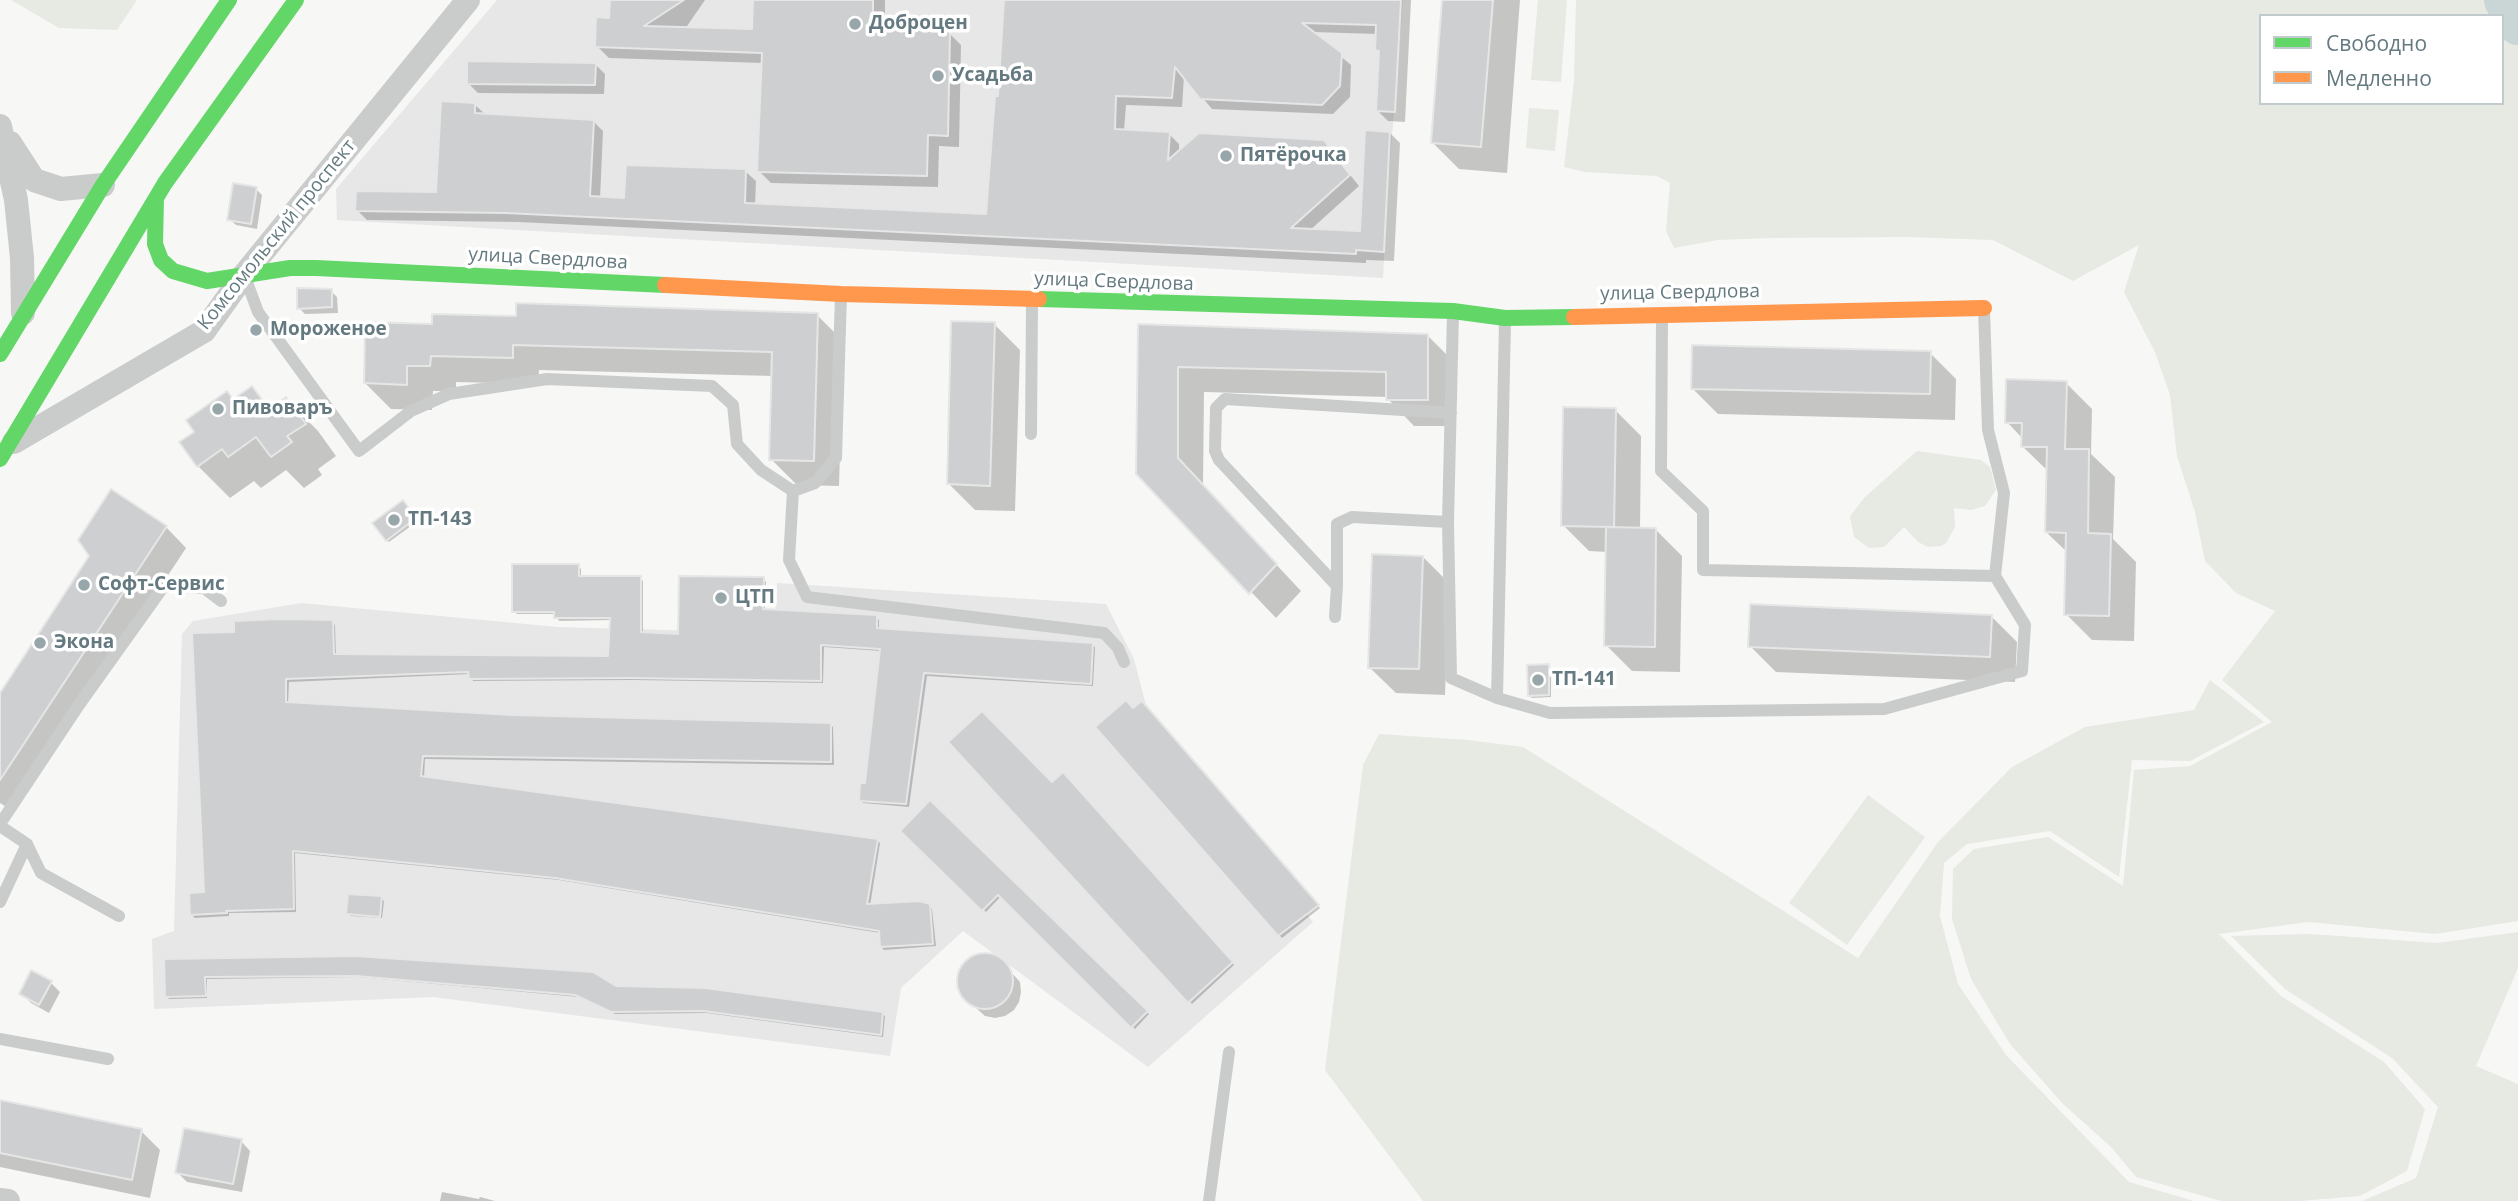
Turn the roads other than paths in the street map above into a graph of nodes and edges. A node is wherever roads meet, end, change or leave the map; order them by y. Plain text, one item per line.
1 (229, 0) edge
2 (296, 0) edge
3 (468, 0) edge
4 (103, 185) junction
5 (156, 198) junction
6 (244, 275) junction
7 (841, 294) junction
8 (1032, 300) junction
9 (1984, 309) joint
10 (1453, 311) junction
11 (1662, 314) junction
12 (23, 316) junction
13 (1505, 318) junction
14 (0, 354) edge
15 (1451, 413) junction
16 (1031, 435) dead end
17 (5, 452) edge
18 (793, 491) junction
19 (1448, 522) junction
20 (1996, 576) junction
21 (1337, 586) junction
22 (221, 601) dead end
23 (1335, 617) dead end
24 (1124, 662) dead end
25 (1497, 698) junction
26 (0, 825) edge
27 (27, 844) junction
28 (0, 902) edge
29 (119, 916) dead end
30 (0, 1040) edge
31 (1229, 1052) dead end
32 (108, 1059) dead end
33 (0, 1200) edge
34 (8, 1201) edge
35 (1209, 1201) edge

1 - 4 street
2 - 5 street, Комсомольский проспект
3 - 6 street, Комсомольский проспект
4 - 12 street
4 - 12 street
5 - 6 street, улица Свердлова
5 - 17 street, Комсомольский проспект
6 - 7 street, улица Свердлова
6 - 17 street, Комсомольский проспект
6 - 18 lane
7 - 8 street, улица Свердлова
7 - 18 lane
8 - 10 street, улица Свердлова
8 - 16 lane
9 - 11 street, улица Свердлова
9 - 20 lane
10 - 13 street, улица Свердлова
10 - 15 lane
11 - 13 street, улица Свердлова
11 - 20 lane
12 - 14 street
13 - 25 lane
15 - 19 lane
15 - 21 lane
18 - 24 lane
19 - 21 lane
19 - 25 lane
20 - 25 lane
21 - 23 lane
22 - 26 lane
26 - 27 lane
27 - 28 lane
27 - 29 lane
30 - 32 lane
31 - 35 lane
33 - 34 street

